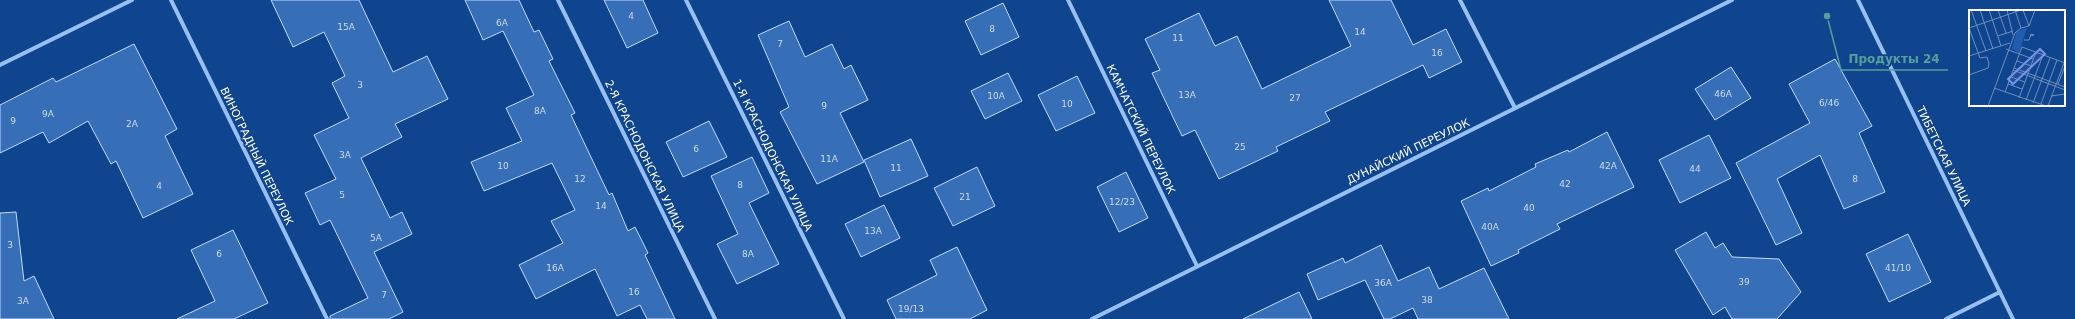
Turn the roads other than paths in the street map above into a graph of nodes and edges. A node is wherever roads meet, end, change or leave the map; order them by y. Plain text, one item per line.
1 (132, 0) edge
2 (171, 0) edge
3 (558, 0) edge
4 (686, 0) edge
5 (1068, 0) edge
6 (1460, 0) edge
7 (1732, 0) edge
8 (1858, 0) edge
9 (0, 65) edge
10 (1515, 108) junction
11 (1197, 266) junction
12 (2000, 292) junction
13 (327, 319) edge
14 (715, 319) edge
15 (844, 319) edge
16 (1092, 319) edge
17 (1946, 319) edge
18 (2013, 319) edge

1 - 9 street
2 - 13 street, ВИНОГРАДНЫЙ ПЕРЕУЛОК
3 - 14 street, 2-Я КРАСНОДОНСКАЯ УЛИЦА
4 - 15 street, 1-Я КРАСНОДОНСКАЯ УЛИЦА
5 - 11 street, КАМЧАТСКИЙ ПЕРЕУЛОК
6 - 10 street
7 - 10 street, ДУНАЙСКИЙ ПЕРЕУЛОК
8 - 12 street, ТИБЕТСКАЯ УЛИЦА
10 - 11 street, ДУНАЙСКИЙ ПЕРЕУЛОК
11 - 16 street, ДУНАЙСКИЙ ПЕРЕУЛОК
12 - 17 street
12 - 18 street, ТИБЕТСКАЯ УЛИЦА

